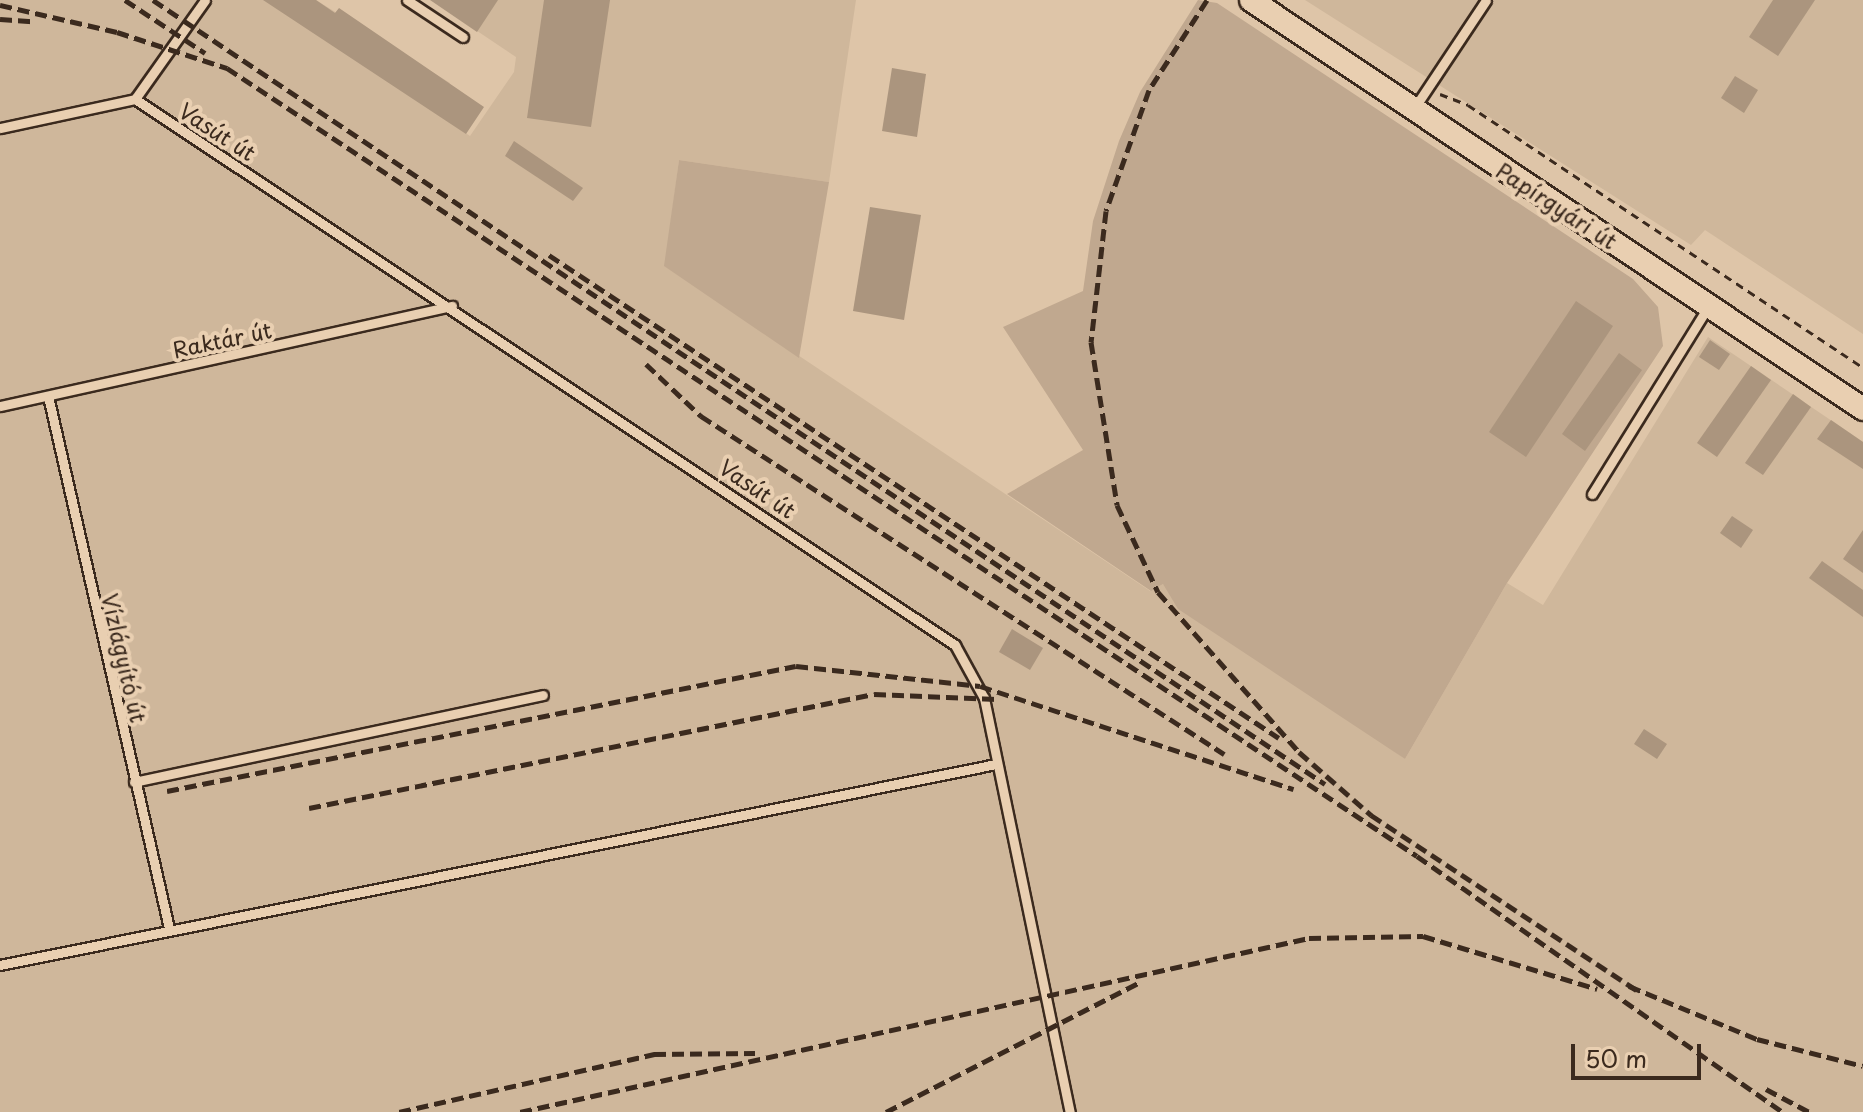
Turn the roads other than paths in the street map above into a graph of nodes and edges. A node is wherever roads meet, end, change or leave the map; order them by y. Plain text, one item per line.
1 (205, 0) edge
2 (407, 0) edge
3 (1251, 0) edge
4 (1486, 0) edge
5 (463, 37) dead end
6 (135, 99) junction
7 (1413, 110) junction
8 (0, 128) edge
9 (1709, 305) junction
10 (452, 306) junction
11 (48, 396) junction
12 (0, 406) edge
13 (1863, 409) edge
14 (1592, 494) dead end
15 (543, 695) dead end
16 (996, 764) junction
17 (134, 782) junction
18 (169, 928) junction
19 (0, 965) edge
20 (1070, 1112) edge

1 - 6 lane
2 - 5 lane
3 - 7 street, Papírgyári út
4 - 7 lane
6 - 8 lane
6 - 10 lane, Vasút út
7 - 9 street, Papírgyári út
9 - 13 street, Papírgyári út
9 - 14 lane
10 - 11 lane, Raktár út
10 - 16 lane, Vasút út
11 - 12 lane, Raktár út
11 - 17 lane, Vízlágyító út
15 - 17 lane
16 - 18 lane
16 - 20 lane, Vasút út
17 - 18 lane, Vízlágyító út
18 - 19 lane

